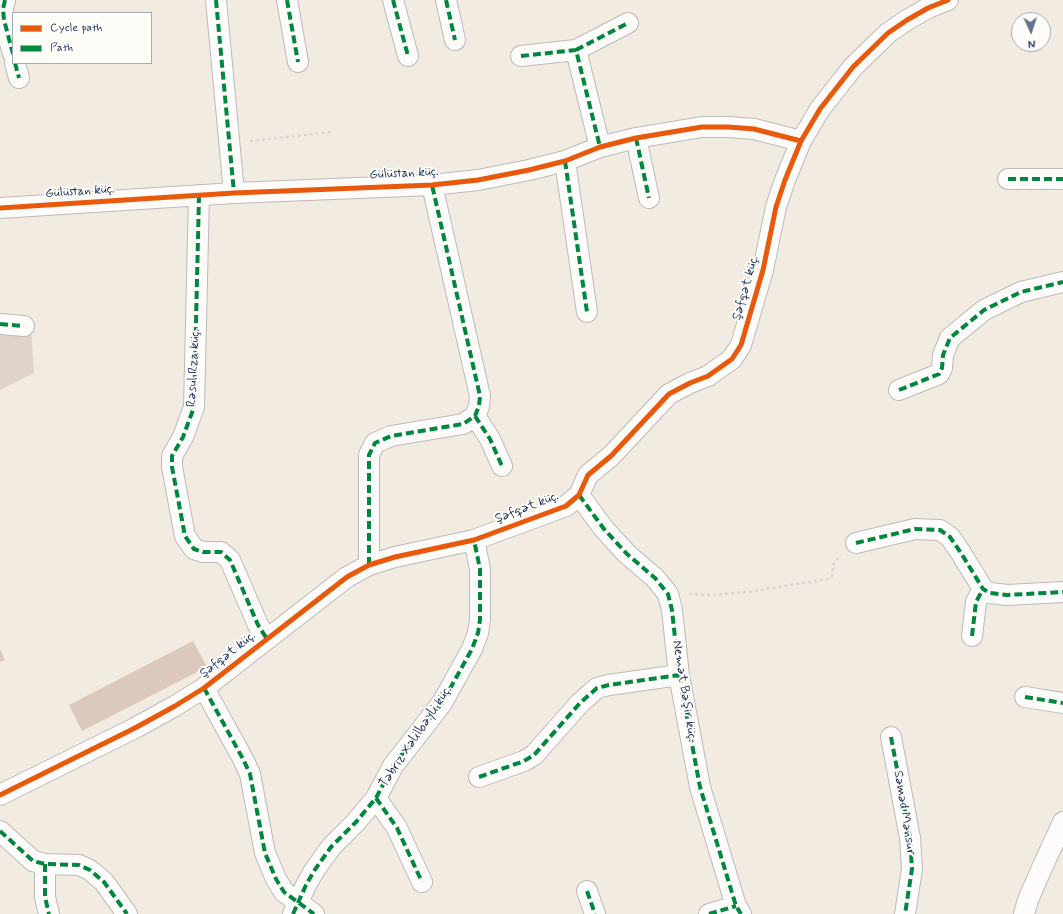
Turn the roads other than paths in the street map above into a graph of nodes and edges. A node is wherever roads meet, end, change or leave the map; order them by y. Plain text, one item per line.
1 (5, 0) edge
2 (216, 0) edge
3 (287, 0) edge
4 (394, 0) edge
5 (446, 0) edge
6 (948, 0) edge
7 (628, 23) dead end
8 (455, 40) dead end
9 (12, 50) edge
10 (576, 50) junction
11 (408, 56) dead end
12 (521, 56) dead end
13 (298, 62) dead end
14 (636, 138) junction
15 (801, 141) junction
16 (600, 147) junction
17 (565, 161) junction
18 (1008, 179) dead end
19 (1063, 180) edge
20 (432, 185) junction
21 (234, 193) junction
22 (199, 196) junction
23 (649, 198) dead end
24 (0, 208) edge
25 (1063, 282) edge
26 (586, 312) dead end
27 (0, 324) edge
28 (24, 326) dead end
29 (899, 390) dead end
30 (476, 416) junction
31 (502, 466) dead end
32 (579, 495) junction
33 (474, 540) junction
34 (856, 543) road end
35 (369, 565) junction
36 (983, 589) junction
37 (1063, 592) edge
38 (972, 636) dead end
39 (267, 639) junction
40 (679, 675) junction
41 (204, 688) junction
42 (1026, 697) dead end
43 (1063, 703) edge
44 (891, 737) dead end
45 (479, 777) dead end
46 (0, 795) edge
47 (376, 798) junction
48 (1063, 822) edge
49 (0, 831) edge
50 (45, 864) junction
51 (422, 882) dead end
52 (587, 891) dead end
53 (302, 910) edge
54 (738, 910) edge
55 (50, 914) edge
56 (127, 914) edge
57 (595, 914) edge
58 (709, 914) edge
59 (905, 914) edge
60 (1024, 914) edge

1 - 9 street
2 - 21 street
3 - 13 street
4 - 11 street
5 - 8 street
6 - 15 street, Şəfqət küç.
7 - 10 street
10 - 12 street
10 - 16 street
14 - 15 street, Gülüstan küç.
14 - 16 street, Gülüstan küç.
14 - 23 street
15 - 32 street, Şəfqət küç.
16 - 17 street, Gülüstan küç.
17 - 20 street, Gülüstan küç.
17 - 26 street
18 - 19 street
20 - 21 street, Gülüstan küç.
20 - 30 street
21 - 22 street, Gülüstan küç.
22 - 24 street, Gülüstan küç.
22 - 39 street, Rəsul Rza küç.
25 - 29 street
27 - 28 street
30 - 31 street
30 - 35 street
32 - 33 street, Şəfqət küç.
32 - 40 street, Nemət Bəşir küç.
33 - 35 street, Şəfqət küç.
33 - 47 street, Təbriz Xəlilbəyli küç.
34 - 36 street
35 - 39 street, Şəfqət küç.
36 - 37 street
36 - 38 street
39 - 41 street, Şəfqət küç.
40 - 45 street
40 - 54 street, Nemət Bəşir küç.
41 - 46 street, Şəfqət küç.
41 - 53 street
42 - 43 street
44 - 59 street, Səməd Mənsur
47 - 51 street
47 - 53 street, Təbriz Xəlilbəyli küç.
48 - 60 street
49 - 50 street
50 - 55 street
50 - 56 street
52 - 57 street
54 - 58 street

